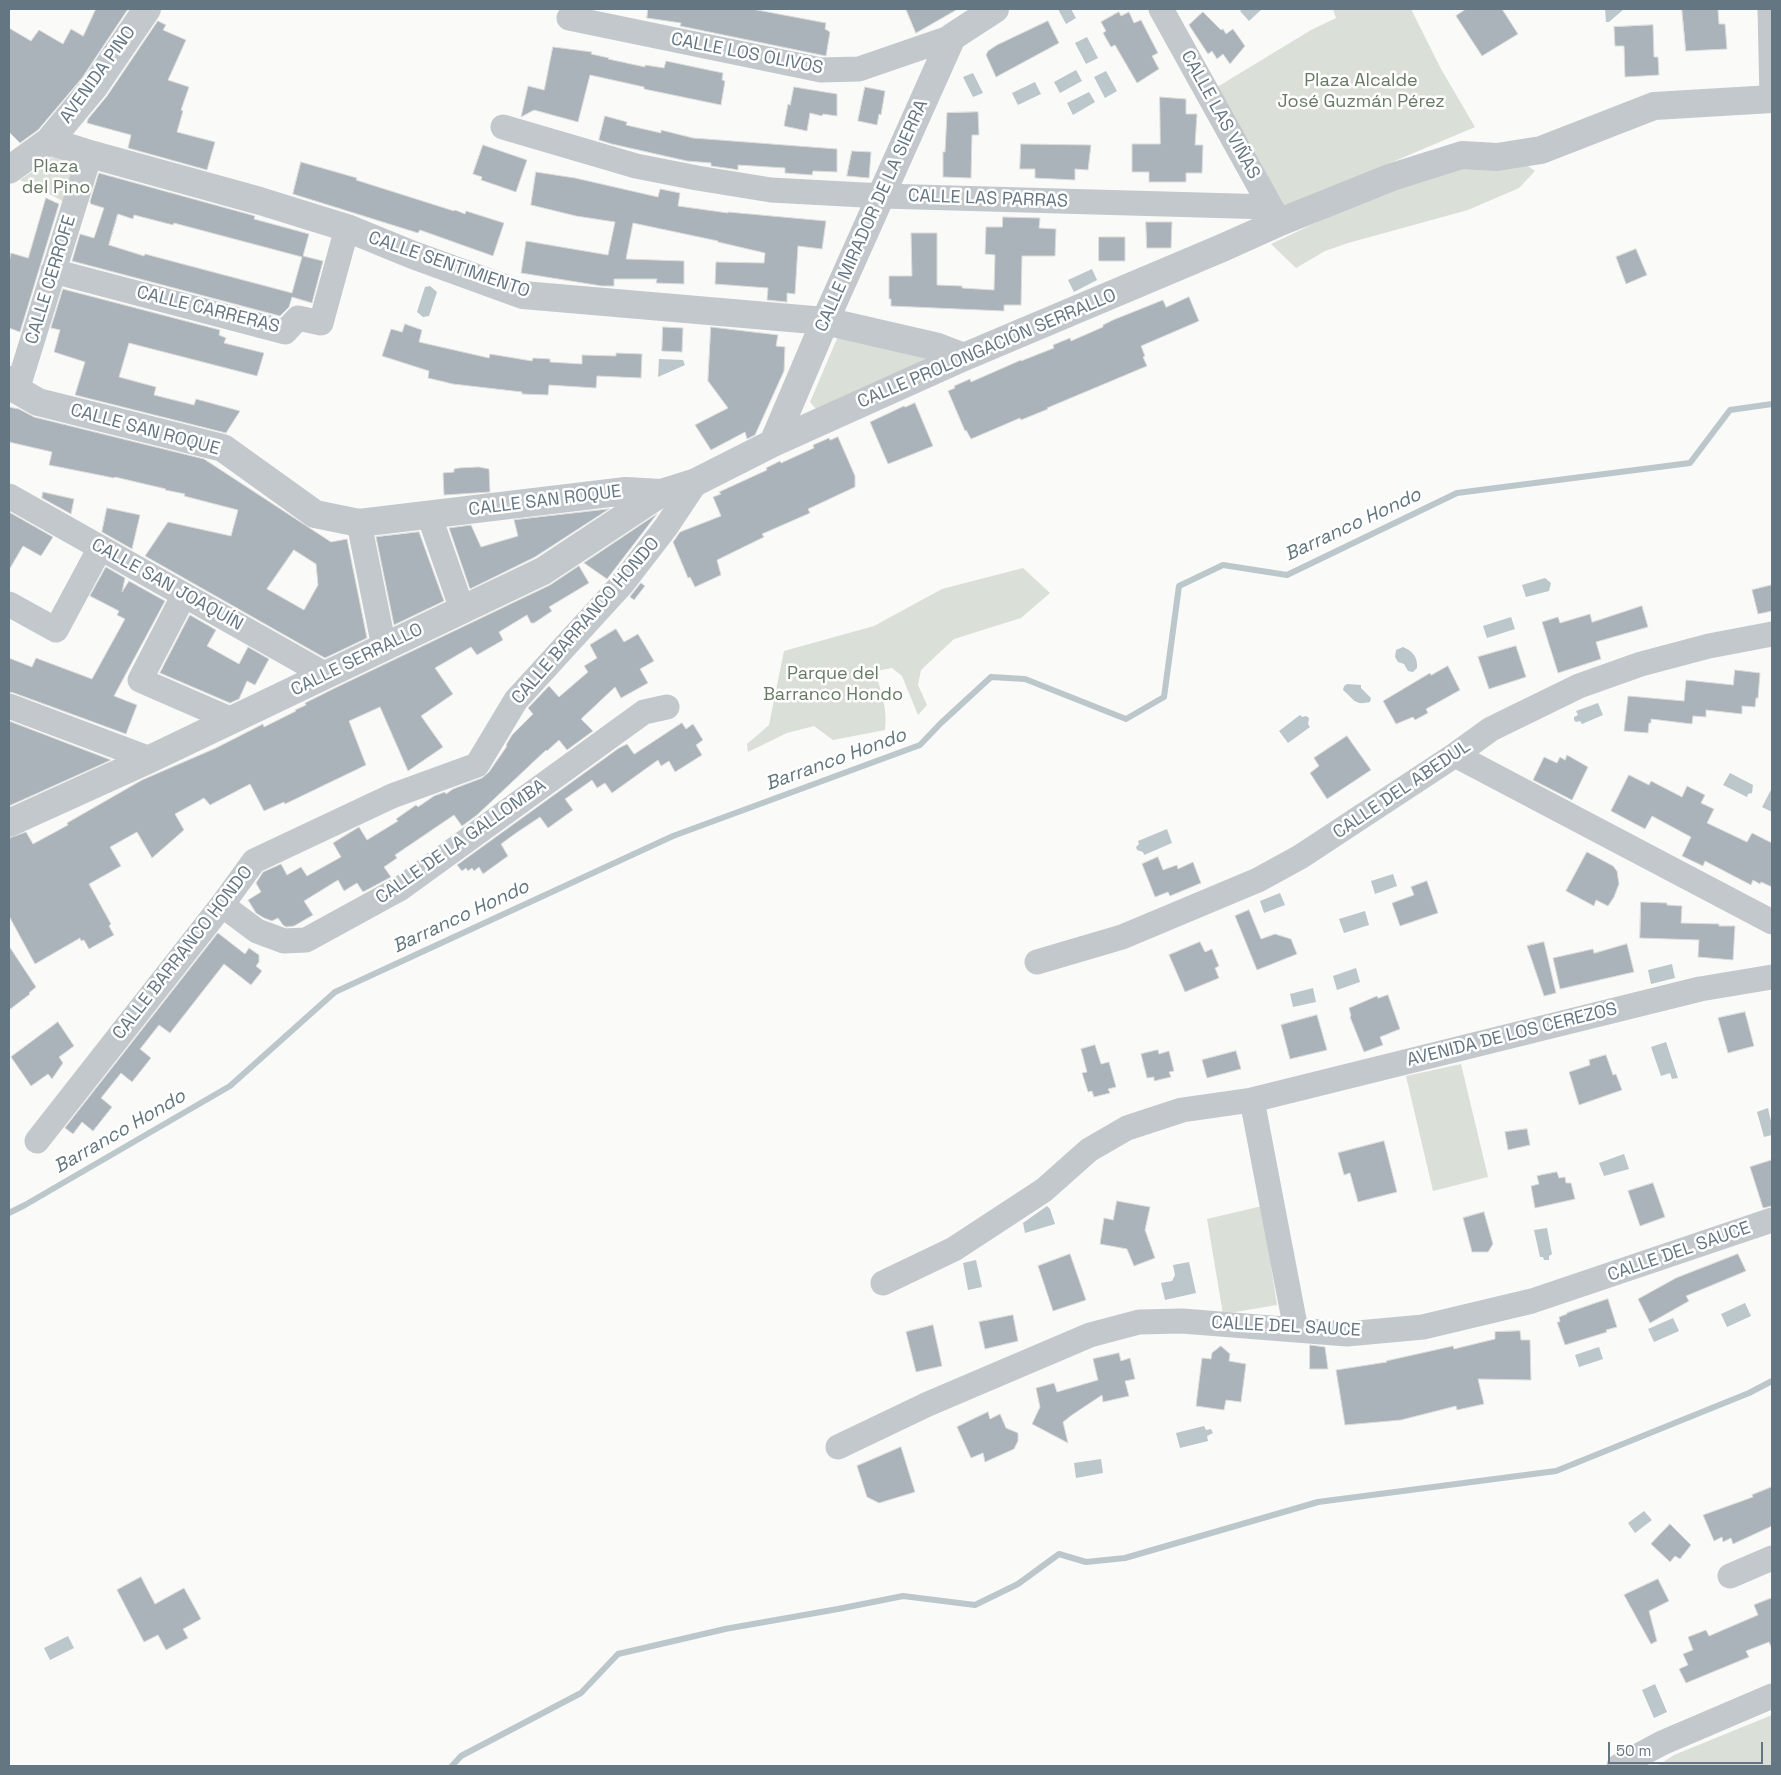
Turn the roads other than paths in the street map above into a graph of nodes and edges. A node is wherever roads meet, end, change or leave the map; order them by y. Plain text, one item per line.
1 (147, 9) edge
2 (996, 9) edge
3 (1161, 9) edge
4 (1770, 9) edge
5 (569, 18) dead end
6 (952, 37) junction
7 (1772, 99) edge
8 (503, 126) dead end
9 (49, 141) junction
10 (90, 154) junction
11 (10, 168) edge
12 (882, 196) junction
13 (1275, 214) junction
14 (347, 228) junction
15 (53, 271) junction
16 (825, 321) junction
17 (964, 357) junction
18 (13, 385) edge
19 (773, 443) junction
20 (696, 482) junction
21 (661, 493) junction
22 (9, 496) edge
23 (429, 515) junction
24 (360, 523) junction
25 (100, 548) junction
26 (184, 595) junction
27 (9, 604) edge
28 (462, 609) junction
29 (1772, 634) edge
30 (384, 647) junction
31 (326, 675) junction
32 (9, 706) edge
33 (666, 707) dead end
34 (232, 720) junction
35 (1455, 755) junction
36 (150, 759) junction
37 (9, 823) edge
38 (222, 905) junction
39 (1772, 922) edge
40 (1037, 962) dead end
41 (1772, 976) edge
42 (1252, 1100) junction
43 (37, 1141) dead end
44 (1772, 1220) edge
45 (883, 1283) dead end
46 (1296, 1330) junction
47 (838, 1447) dead end
48 (1772, 1558) edge
49 (1730, 1576) dead end
50 (1772, 1696) edge
51 (1620, 1766) edge

1 - 9 street, AVENIDA PINO
2 - 6 street
3 - 13 street, CALLE LAS VIÑAS
4 - 7 street
5 - 6 street, CALLE LOS OLIVOS
6 - 12 street, CALLE MIRADOR DE LA SIERRA
7 - 13 street, CALLE PROLONGACIÓN SERRALLO
8 - 12 street, CALLE LAS PARRAS
9 - 10 street
9 - 11 street, AVENIDA PINO
10 - 14 street, CALLE SENTIMIENTO
10 - 15 street, CALLE CERROFE
12 - 13 street, CALLE LAS PARRAS
12 - 16 street, CALLE MIRADOR DE LA SIERRA
13 - 17 street, CALLE PROLONGACIÓN SERRALLO
14 - 15 street, CALLE CARRERAS
14 - 16 street, CALLE SENTIMIENTO
15 - 18 street, CALLE CERROFE
16 - 17 street, CALLE SENTIMIENTO
16 - 19 street, CALLE MIRADOR DE LA SIERRA
17 - 19 street, CALLE PROLONGACIÓN SERRALLO
18 - 24 street, CALLE SAN ROQUE
19 - 20 street, CALLE PROLONGACIÓN SERRALLO
20 - 21 street, CALLE SERRALLO
20 - 38 street, CALLE BARRANCO HONDO
21 - 23 street, CALLE SAN ROQUE
21 - 28 street, CALLE SERRALLO
22 - 25 street, CALLE SAN JOAQUÍN
23 - 24 street, CALLE SAN ROQUE
23 - 28 street
24 - 30 street
25 - 26 street, CALLE SAN JOAQUÍN
25 - 27 street
26 - 31 street, CALLE SAN JOAQUÍN
26 - 34 street
28 - 30 street, CALLE SERRALLO
29 - 35 street, CALLE DEL ABEDUL
30 - 31 street, CALLE SERRALLO
31 - 34 street, CALLE SERRALLO
32 - 36 street
33 - 38 street, CALLE DE LA GALLOMBA
34 - 36 street, CALLE SERRALLO
35 - 39 street
35 - 40 street, CALLE DEL ABEDUL
36 - 37 street, CALLE SERRALLO
38 - 43 street, CALLE BARRANCO HONDO
41 - 42 street, AVENIDA DE LOS CEREZOS
42 - 45 street, AVENIDA DE LOS CEREZOS
42 - 46 street
44 - 46 street, CALLE DEL SAUCE
46 - 47 street, CALLE DEL SAUCE
48 - 49 street
50 - 51 street

